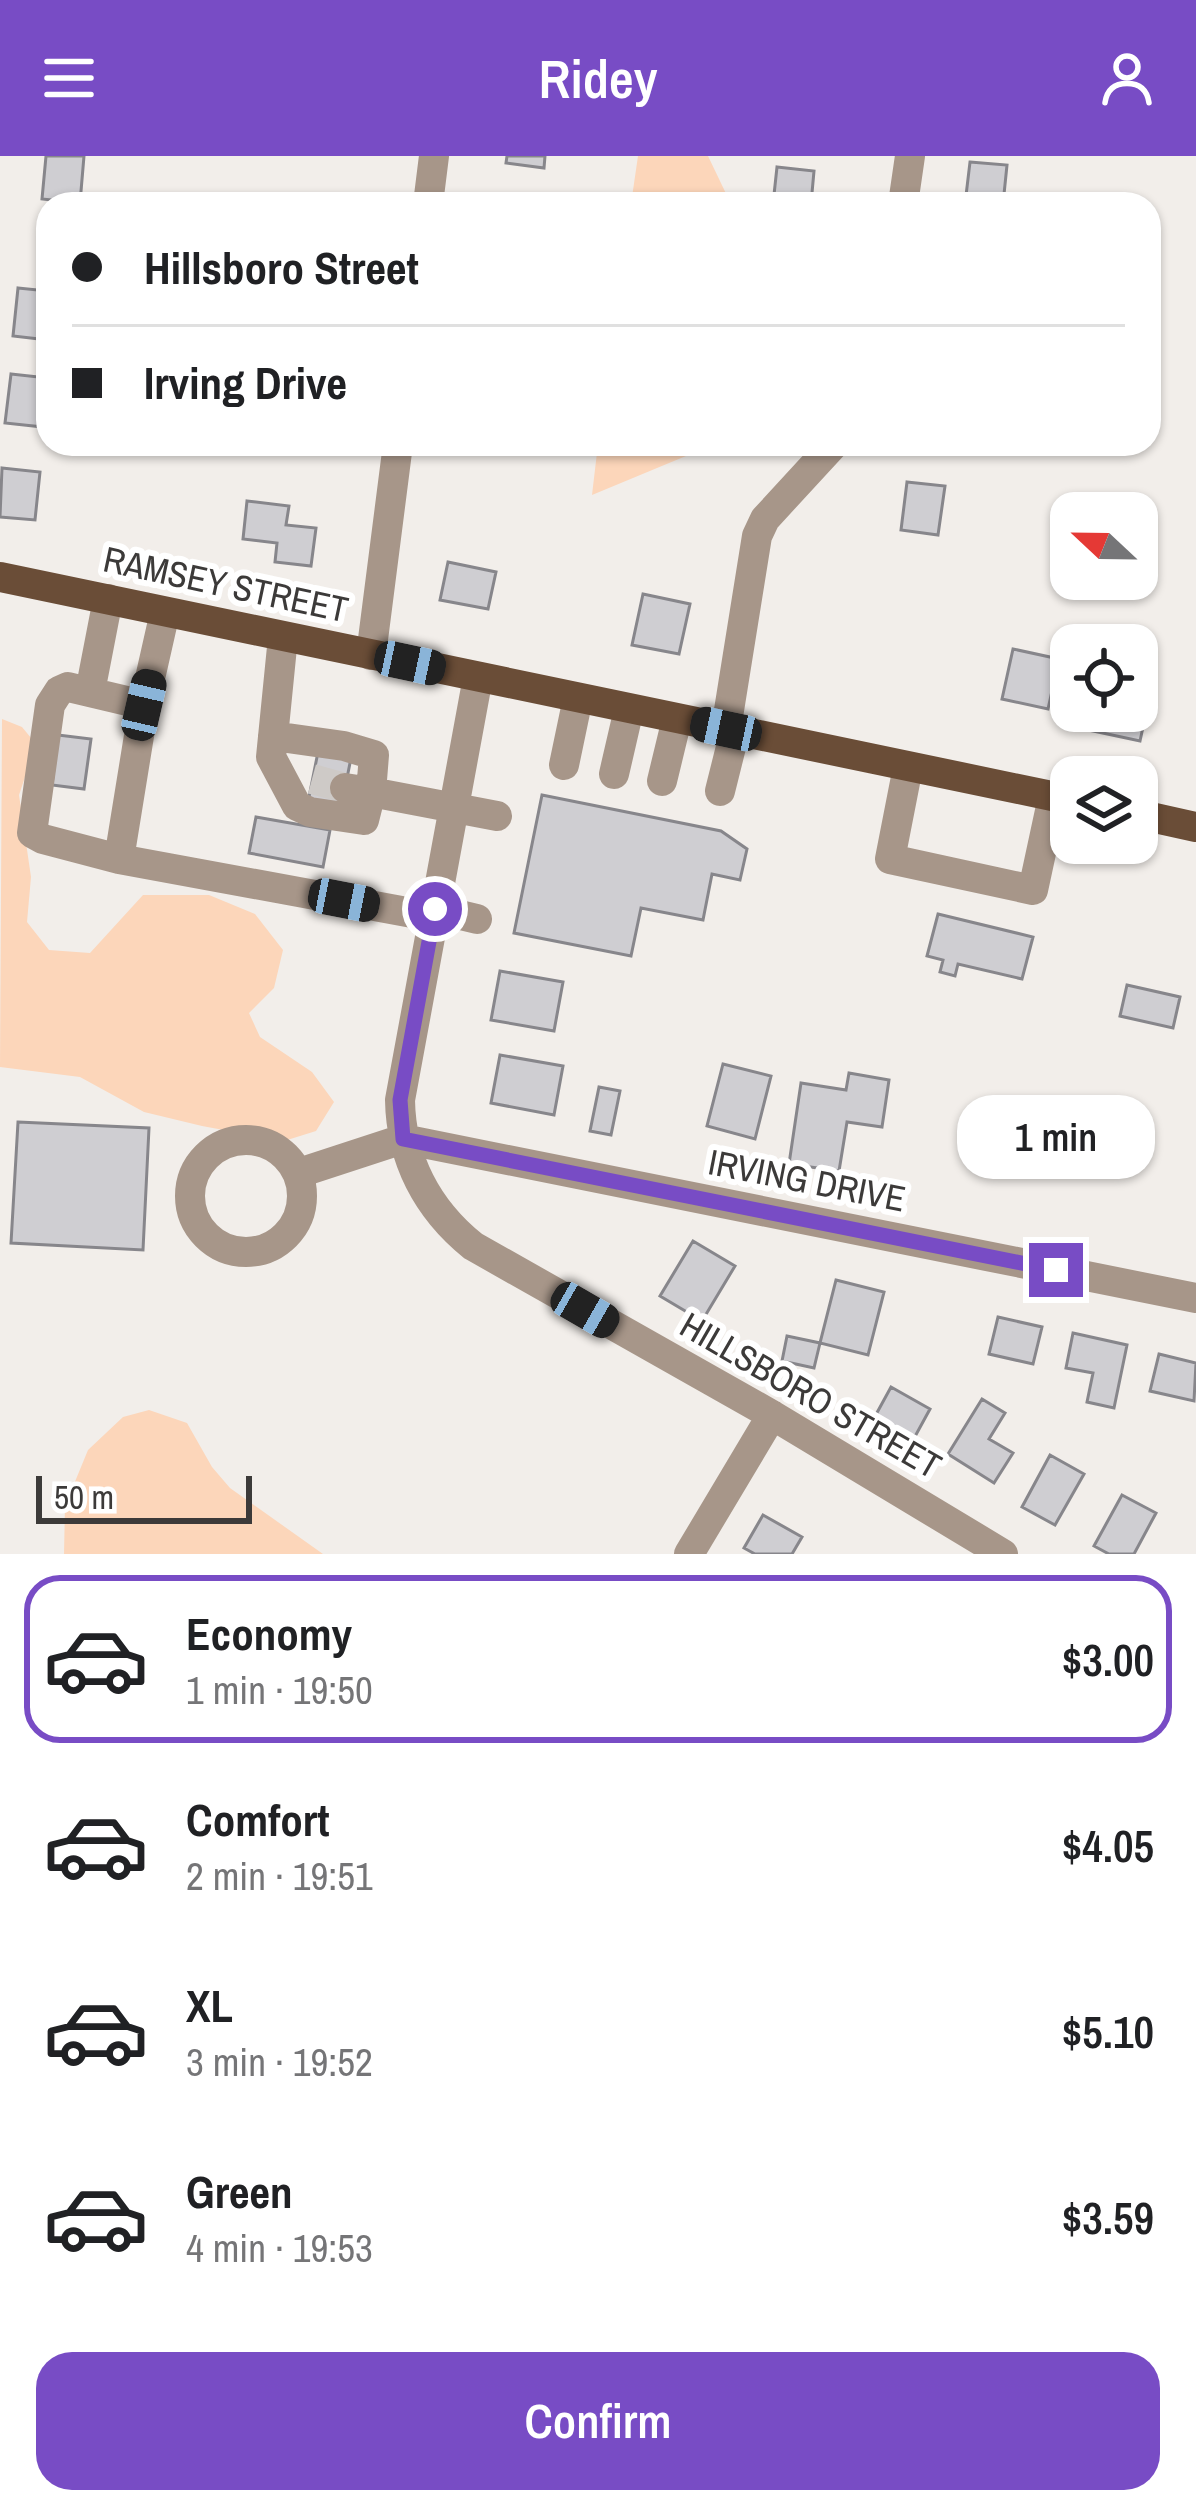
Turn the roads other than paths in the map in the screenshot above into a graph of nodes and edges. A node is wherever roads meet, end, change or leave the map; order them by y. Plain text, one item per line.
1 (434, 156) edge
2 (910, 156) edge
3 (430, 192) edge
4 (906, 192) edge
5 (396, 456) edge
6 (823, 456) edge
7 (0, 577) edge
8 (108, 599) junction
9 (165, 612) junction
10 (283, 637) junction
11 (371, 655) junction
12 (478, 677) junction
13 (90, 692) junction
14 (578, 698) junction
15 (144, 705) junction
16 (629, 709) junction
17 (677, 719) junction
18 (731, 730) junction
19 (273, 736) junction
20 (564, 765) dead end
21 (908, 767) junction
22 (279, 773) junction
23 (614, 774) dead end
24 (313, 779) tunnel mouth
25 (662, 781) dead end
26 (358, 790) junction
27 (720, 791) dead end
28 (1050, 796) edge
29 (454, 807) junction
30 (497, 816) dead end
31 (1158, 819) edge
32 (1196, 827) edge
33 (1050, 836) edge
34 (119, 859) junction
35 (435, 913) junction
36 (477, 919) dead end
37 (403, 1139) junction
38 (299, 1173) dead end
39 (1196, 1298) edge
40 (772, 1415) junction
41 (689, 1554) edge
42 (1003, 1554) edge

1 - 3 street
2 - 4 street
5 - 11 street
6 - 18 street
7 - 8 main road, RAMSEY STREET
8 - 9 main road, RAMSEY STREET
8 - 13 street
9 - 10 main road, RAMSEY STREET
9 - 15 street
10 - 11 main road, RAMSEY STREET
10 - 19 street
11 - 12 main road, RAMSEY STREET
12 - 14 main road, RAMSEY STREET
12 - 29 street, HILLSBORO STREET
13 - 15 street
13 - 34 street
14 - 16 main road, RAMSEY STREET
14 - 20 street
15 - 34 street
16 - 17 main road, RAMSEY STREET
16 - 23 street
17 - 18 main road, RAMSEY STREET
17 - 25 street
18 - 21 main road, RAMSEY STREET
18 - 27 street
19 - 22 street
19 - 26 street
21 - 28 main road, RAMSEY STREET
21 - 33 street
22 - 24 street
22 - 26 street
26 - 29 street
29 - 30 street
29 - 35 street, HILLSBORO STREET
31 - 32 main road
34 - 35 street
35 - 36 street
35 - 37 street, HILLSBORO STREET
37 - 38 street
37 - 39 street, IRVING DRIVE
37 - 40 street, HILLSBORO STREET
40 - 41 street
40 - 42 street, HILLSBORO STREET

